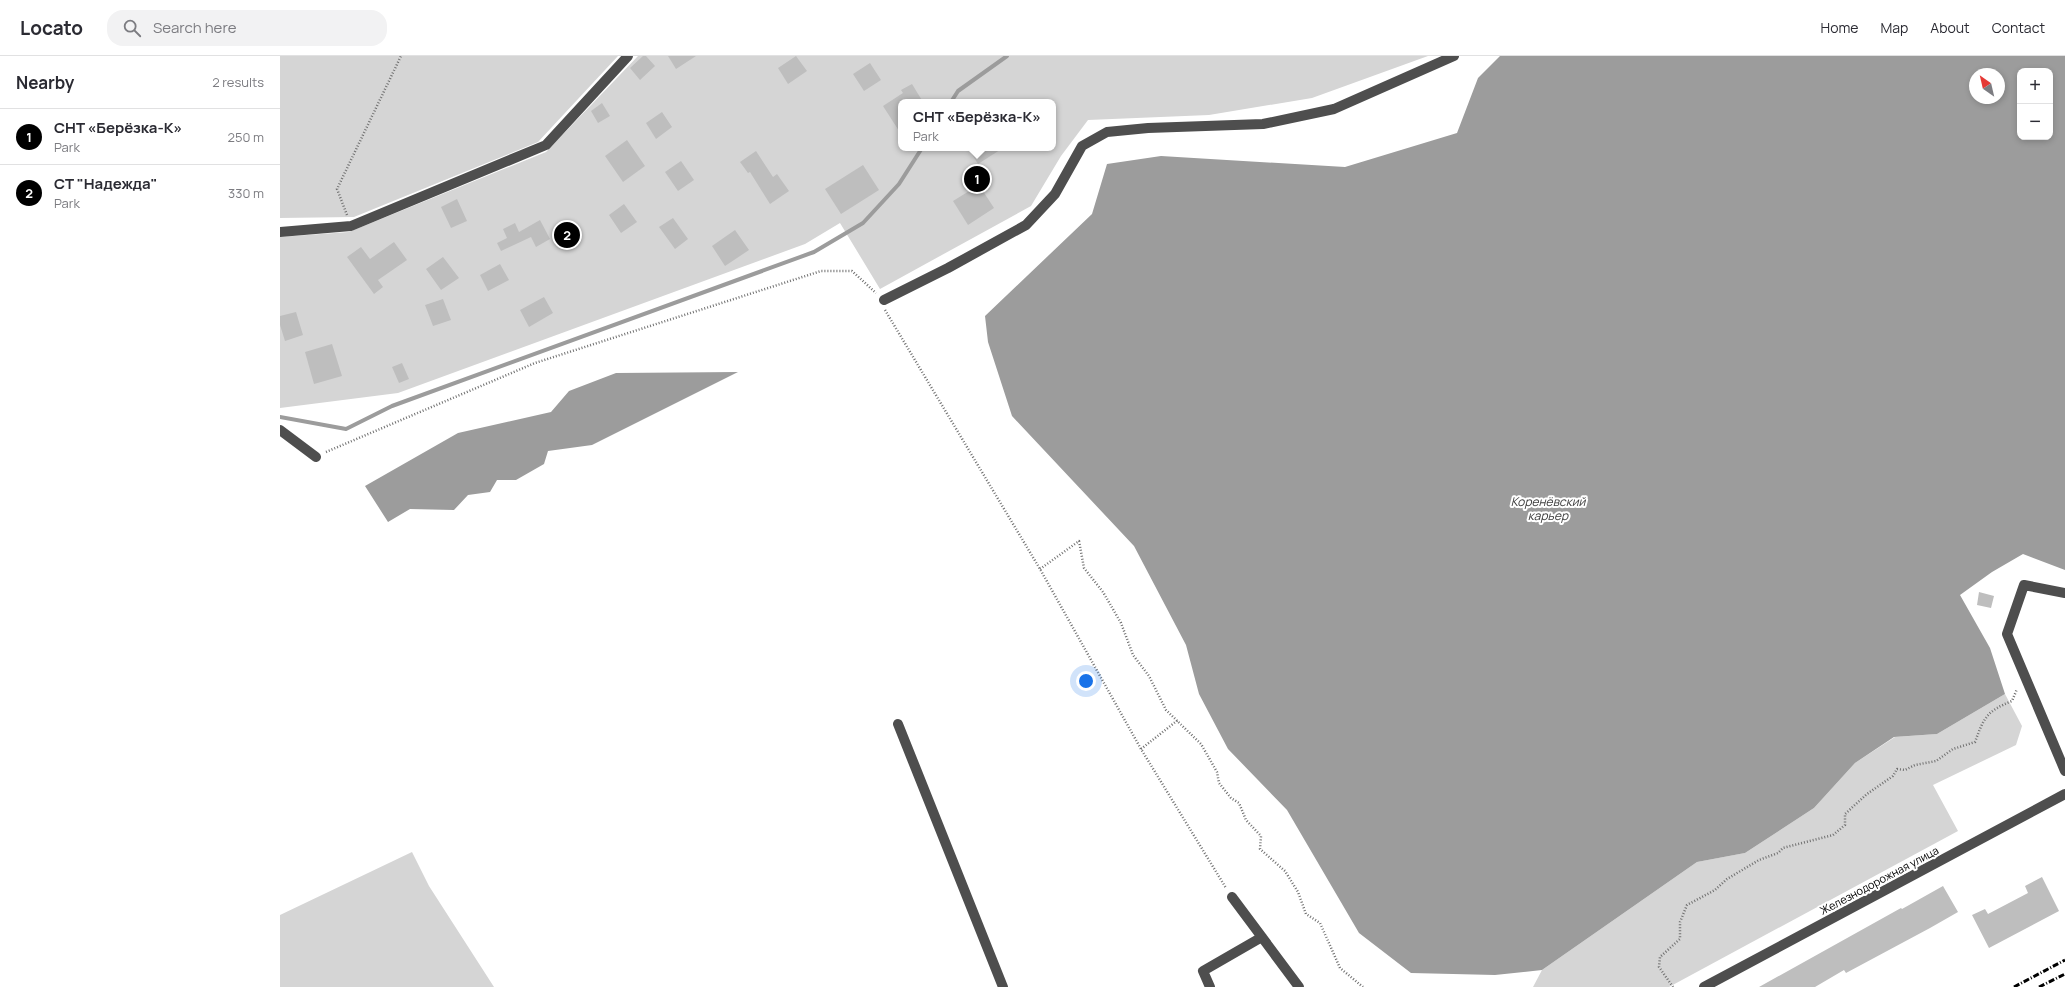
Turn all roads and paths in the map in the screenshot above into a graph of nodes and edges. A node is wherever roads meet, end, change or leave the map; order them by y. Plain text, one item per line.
1 (400, 56) edge
2 (628, 56) edge
3 (1454, 56) edge
4 (351, 226) junction
5 (280, 232) edge
6 (884, 300) junction
7 (280, 430) edge
8 (316, 457) joint
9 (1040, 569) junction
10 (2065, 592) edge
11 (2023, 673) junction
12 (1178, 720) junction
13 (898, 724) dead end
14 (1141, 749) junction
15 (2062, 754) edge
16 (2065, 771) edge
17 (2065, 794) edge
18 (1232, 896) joint
19 (1262, 937) junction
20 (1004, 987) edge
21 (1210, 987) edge
22 (1299, 987) edge
23 (1363, 987) edge
24 (1673, 987) edge
25 (1704, 987) edge

1 - 4 path
2 - 4 street
3 - 6 street
4 - 5 street
6 - 8 path
6 - 9 path
7 - 8 street
9 - 12 path
9 - 14 path
10 - 11 street
11 - 15 street
11 - 24 path
12 - 14 path
12 - 23 path
13 - 20 street
14 - 18 path
15 - 16 street
17 - 25 street, Железнодорожная улица
18 - 19 street
19 - 21 street
19 - 22 street

